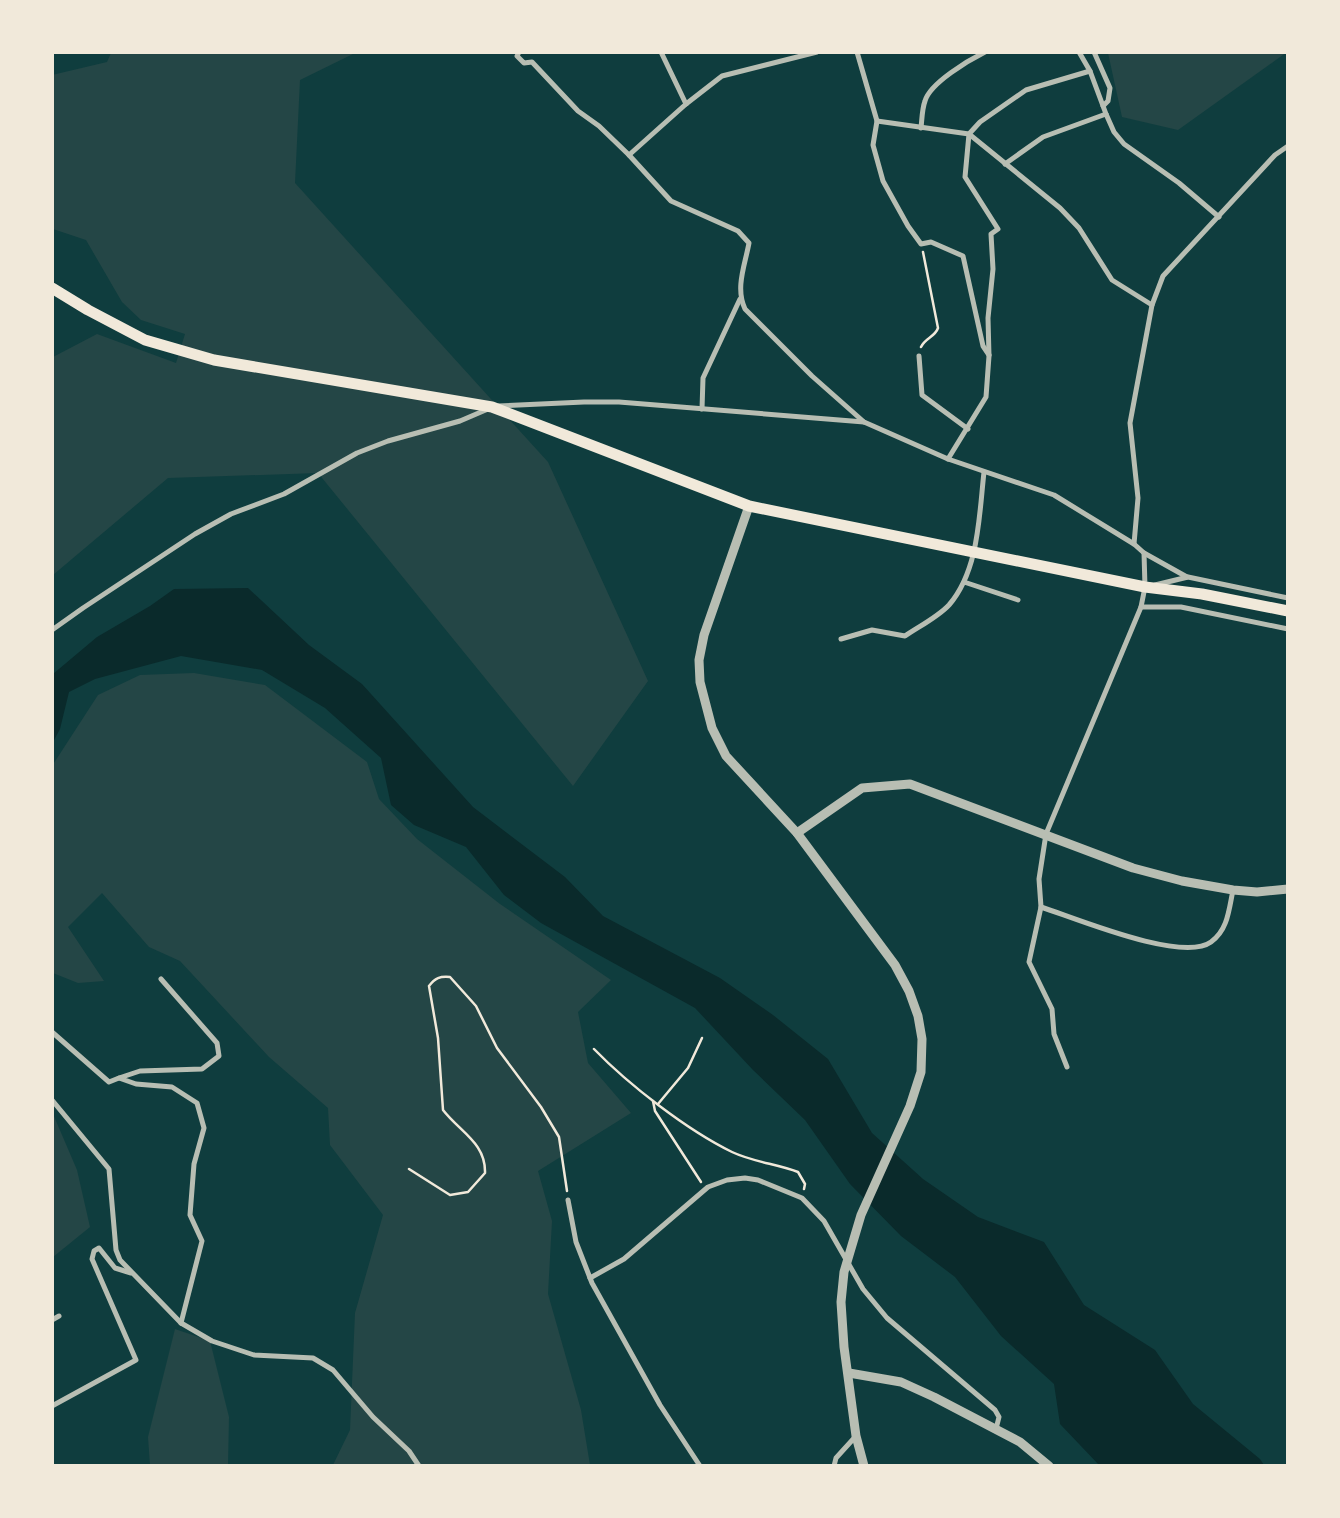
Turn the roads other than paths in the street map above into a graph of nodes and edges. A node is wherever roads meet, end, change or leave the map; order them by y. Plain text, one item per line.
1 (519, 52) edge
2 (661, 52) edge
3 (817, 52) edge
4 (857, 52) edge
5 (985, 52) edge
6 (1079, 52) edge
7 (1094, 52) edge
8 (1090, 71) junction
9 (686, 104) junction
10 (1103, 106) junction
11 (1106, 114) junction
12 (877, 120) junction
13 (921, 128) junction
14 (969, 134) junction
15 (1288, 146) edge
16 (629, 155) junction
17 (1005, 164) junction
18 (1219, 217) junction
19 (52, 288) edge
20 (740, 299) junction
21 (1152, 305) junction
22 (919, 356) road end
23 (989, 356) junction
24 (492, 407) junction
25 (702, 409) junction
26 (864, 422) junction
27 (968, 430) junction
28 (948, 459) junction
29 (984, 472) junction
30 (749, 506) junction
31 (1134, 544) junction
32 (1144, 553) junction
33 (1188, 577) junction
34 (965, 581) junction
35 (1145, 587) junction
36 (1288, 598) edge
37 (1018, 600) dead end
38 (1141, 607) junction
39 (1288, 611) edge
40 (1288, 629) edge
41 (52, 630) edge
42 (841, 639) dead end
43 (797, 833) junction
44 (1046, 834) junction
45 (1288, 889) edge
46 (1233, 890) junction
47 (1041, 907) junction
48 (161, 979) dead end
49 (52, 1032) edge
50 (1067, 1067) dead end
51 (119, 1078) junction
52 (52, 1100) edge
53 (568, 1200) road end
54 (133, 1274) junction
55 (590, 1278) junction
56 (59, 1316) dead end
57 (52, 1320) edge
58 (181, 1323) junction
59 (849, 1373) junction
60 (52, 1406) edge
61 (996, 1429) junction
62 (856, 1436) junction
63 (419, 1466) edge
64 (700, 1466) edge
65 (834, 1466) edge
66 (864, 1466) edge
67 (1049, 1466) edge

1 - 16 street
2 - 9 street
3 - 9 street
4 - 12 street
5 - 13 street
6 - 8 street
7 - 10 street
8 - 10 street
8 - 14 street
9 - 16 street
10 - 11 street
11 - 17 street
11 - 18 street
12 - 13 street
12 - 23 street
13 - 14 street
14 - 17 street
14 - 23 street
15 - 18 street
16 - 20 street
17 - 21 street
18 - 21 street
19 - 24 main road
20 - 25 street
20 - 26 street
21 - 31 street
22 - 27 street
23 - 27 street
24 - 25 street
24 - 30 main road
24 - 41 street
25 - 26 street
26 - 28 street
27 - 28 street
28 - 29 street
29 - 31 street
29 - 34 street
30 - 35 main road
30 - 43 street
31 - 32 street
32 - 33 street
32 - 35 street
33 - 35 street
33 - 36 street
34 - 37 street
34 - 42 street
35 - 38 street
35 - 39 main road
38 - 40 street
38 - 44 street
43 - 44 street
43 - 59 street
44 - 46 street
44 - 47 street
45 - 46 street
46 - 47 street
47 - 50 street
48 - 51 street
49 - 51 street
51 - 58 street
52 - 54 street
53 - 55 street
54 - 58 street
54 - 60 street
55 - 61 street
55 - 64 street
56 - 57 street
58 - 63 street
59 - 61 street
59 - 62 street
61 - 67 street
62 - 65 street
62 - 66 street

